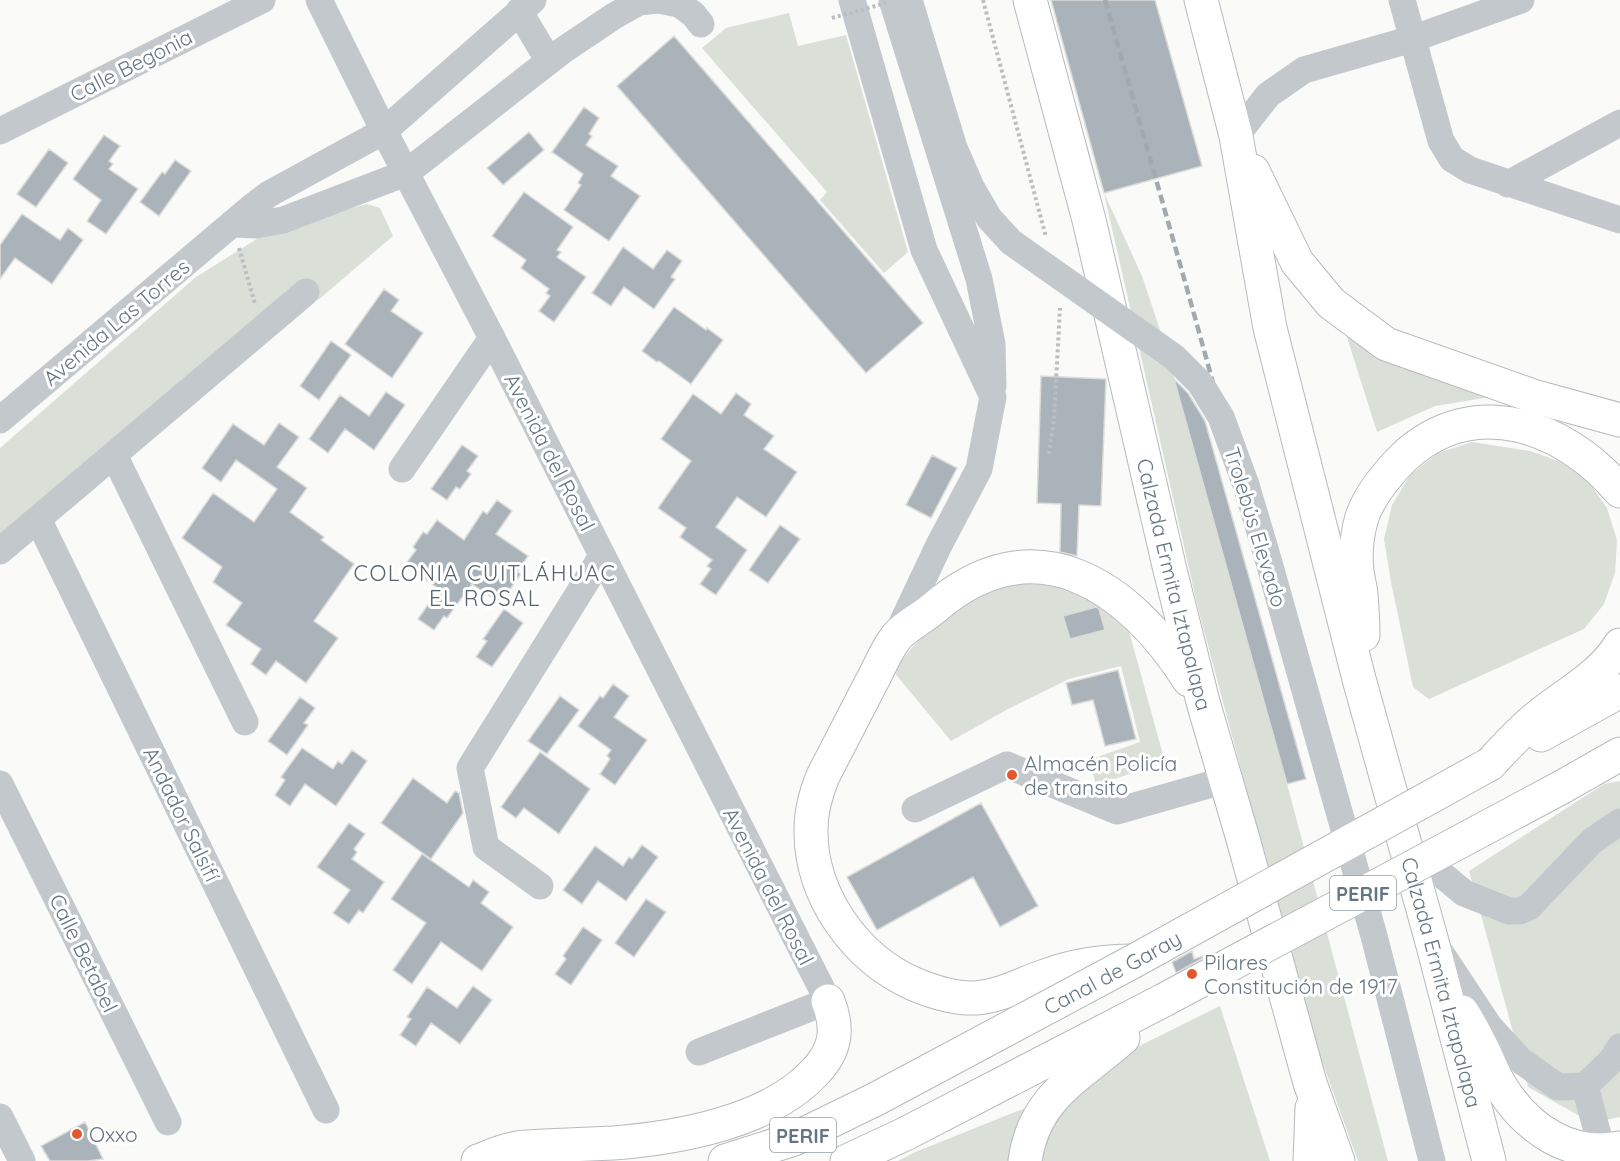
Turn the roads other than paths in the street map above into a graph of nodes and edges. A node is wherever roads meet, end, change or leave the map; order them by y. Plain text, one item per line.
1 (262, 0) edge
2 (319, 0) edge
3 (1030, 0) edge
4 (1201, 0) edge
5 (1402, 0) edge
6 (1521, 0) edge
7 (896, 1) edge
8 (526, 6) edge
9 (842, 9) edge
10 (701, 24) dead end
11 (1412, 39) junction
12 (556, 56) junction
13 (1620, 123) edge
14 (0, 131) edge
15 (384, 131) junction
16 (1236, 136) junction
17 (406, 173) junction
18 (1508, 184) junction
19 (1620, 220) edge
20 (233, 224) junction
21 (306, 292) dead end
22 (492, 338) junction
23 (993, 397) junction
24 (0, 420) edge
25 (1620, 420) edge
26 (114, 455) junction
27 (402, 469) dead end
28 (1620, 492) edge
29 (38, 519) junction
30 (0, 551) edge
31 (602, 556) junction
32 (896, 636) junction
33 (1620, 645) edge
34 (1359, 679) junction
35 (1620, 691) edge
36 (1203, 702) junction
37 (244, 722) dead end
38 (1620, 754) edge
39 (1490, 764) junction
40 (1620, 767) edge
41 (1226, 780) junction
42 (0, 784) edge
43 (1562, 787) junction
44 (915, 809) dead end
45 (1620, 822) edge
46 (1404, 843) junction
47 (540, 886) dead end
48 (1431, 938) junction
49 (1134, 961) junction
50 (1441, 981) junction
51 (1164, 1000) junction
52 (828, 1001) junction
53 (1620, 1047) edge
54 (699, 1052) dead end
55 (1310, 1083) junction
56 (1585, 1086) junction
57 (326, 1110) dead end
58 (0, 1117) edge
59 (168, 1122) dead end
60 (1611, 1149) edge
61 (22, 1161) edge
62 (478, 1161) edge
63 (725, 1161) edge
64 (846, 1161) edge
65 (1025, 1161) edge
66 (1310, 1161) edge
67 (1338, 1161) edge
68 (1432, 1161) edge
69 (1489, 1161) edge

1 - 14 street, Calle Begonia
2 - 15 street, Avenida del Rosal
3 - 36 main road, Calzada Ermita Iztapalapa
4 - 16 main road, Calzada Ermita Iztapalapa
5 - 11 street
6 - 11 street
7 - 23 street
7 - 68 street, Trolebús Elevado, bridge
8 - 12 street
8 - 15 street, Avenida Las Torres
9 - 23 street
10 - 12 street
11 - 16 street
11 - 18 street
12 - 17 street
13 - 18 street
15 - 17 street, Avenida del Rosal
15 - 20 street, Avenida Las Torres
16 - 25 main road
16 - 34 main road, Calzada Ermita Iztapalapa
17 - 20 street
17 - 22 street, Avenida del Rosal
18 - 19 street
20 - 24 street, Avenida Las Torres
21 - 26 street
22 - 27 street
22 - 31 street, Avenida del Rosal
23 - 32 street
26 - 29 street
26 - 37 street
28 - 34 main road
29 - 30 street
29 - 57 street, Andador Salsifí
31 - 47 street
31 - 52 street, Avenida del Rosal
32 - 36 main road
32 - 49 main road
33 - 39 main road
34 - 46 main road, Calzada Ermita Iztapalapa
35 - 39 main road, PERIF
36 - 41 main road, Calzada Ermita Iztapalapa
38 - 43 main road, PERIF
39 - 49 main road, Canal de Garay / PERIF, bridge
40 - 43 main road
41 - 44 street
41 - 55 main road, Calzada Ermita Iztapalapa
42 - 59 street, Calle Betabel
43 - 51 main road, PERIF, bridge
45 - 46 street
46 - 48 main road, Calzada Ermita Iztapalapa
48 - 50 main road, Calzada Ermita Iztapalapa
48 - 56 street
49 - 63 main road, Canal de Garay / PERIF, bridge
50 - 60 main road
50 - 69 main road, Calzada Ermita Iztapalapa
51 - 64 main road, PERIF
51 - 65 main road
52 - 54 street
52 - 62 main road
53 - 56 street
55 - 66 main road
55 - 67 main road, Calzada Ermita Iztapalapa
56 - 60 street
58 - 61 street

